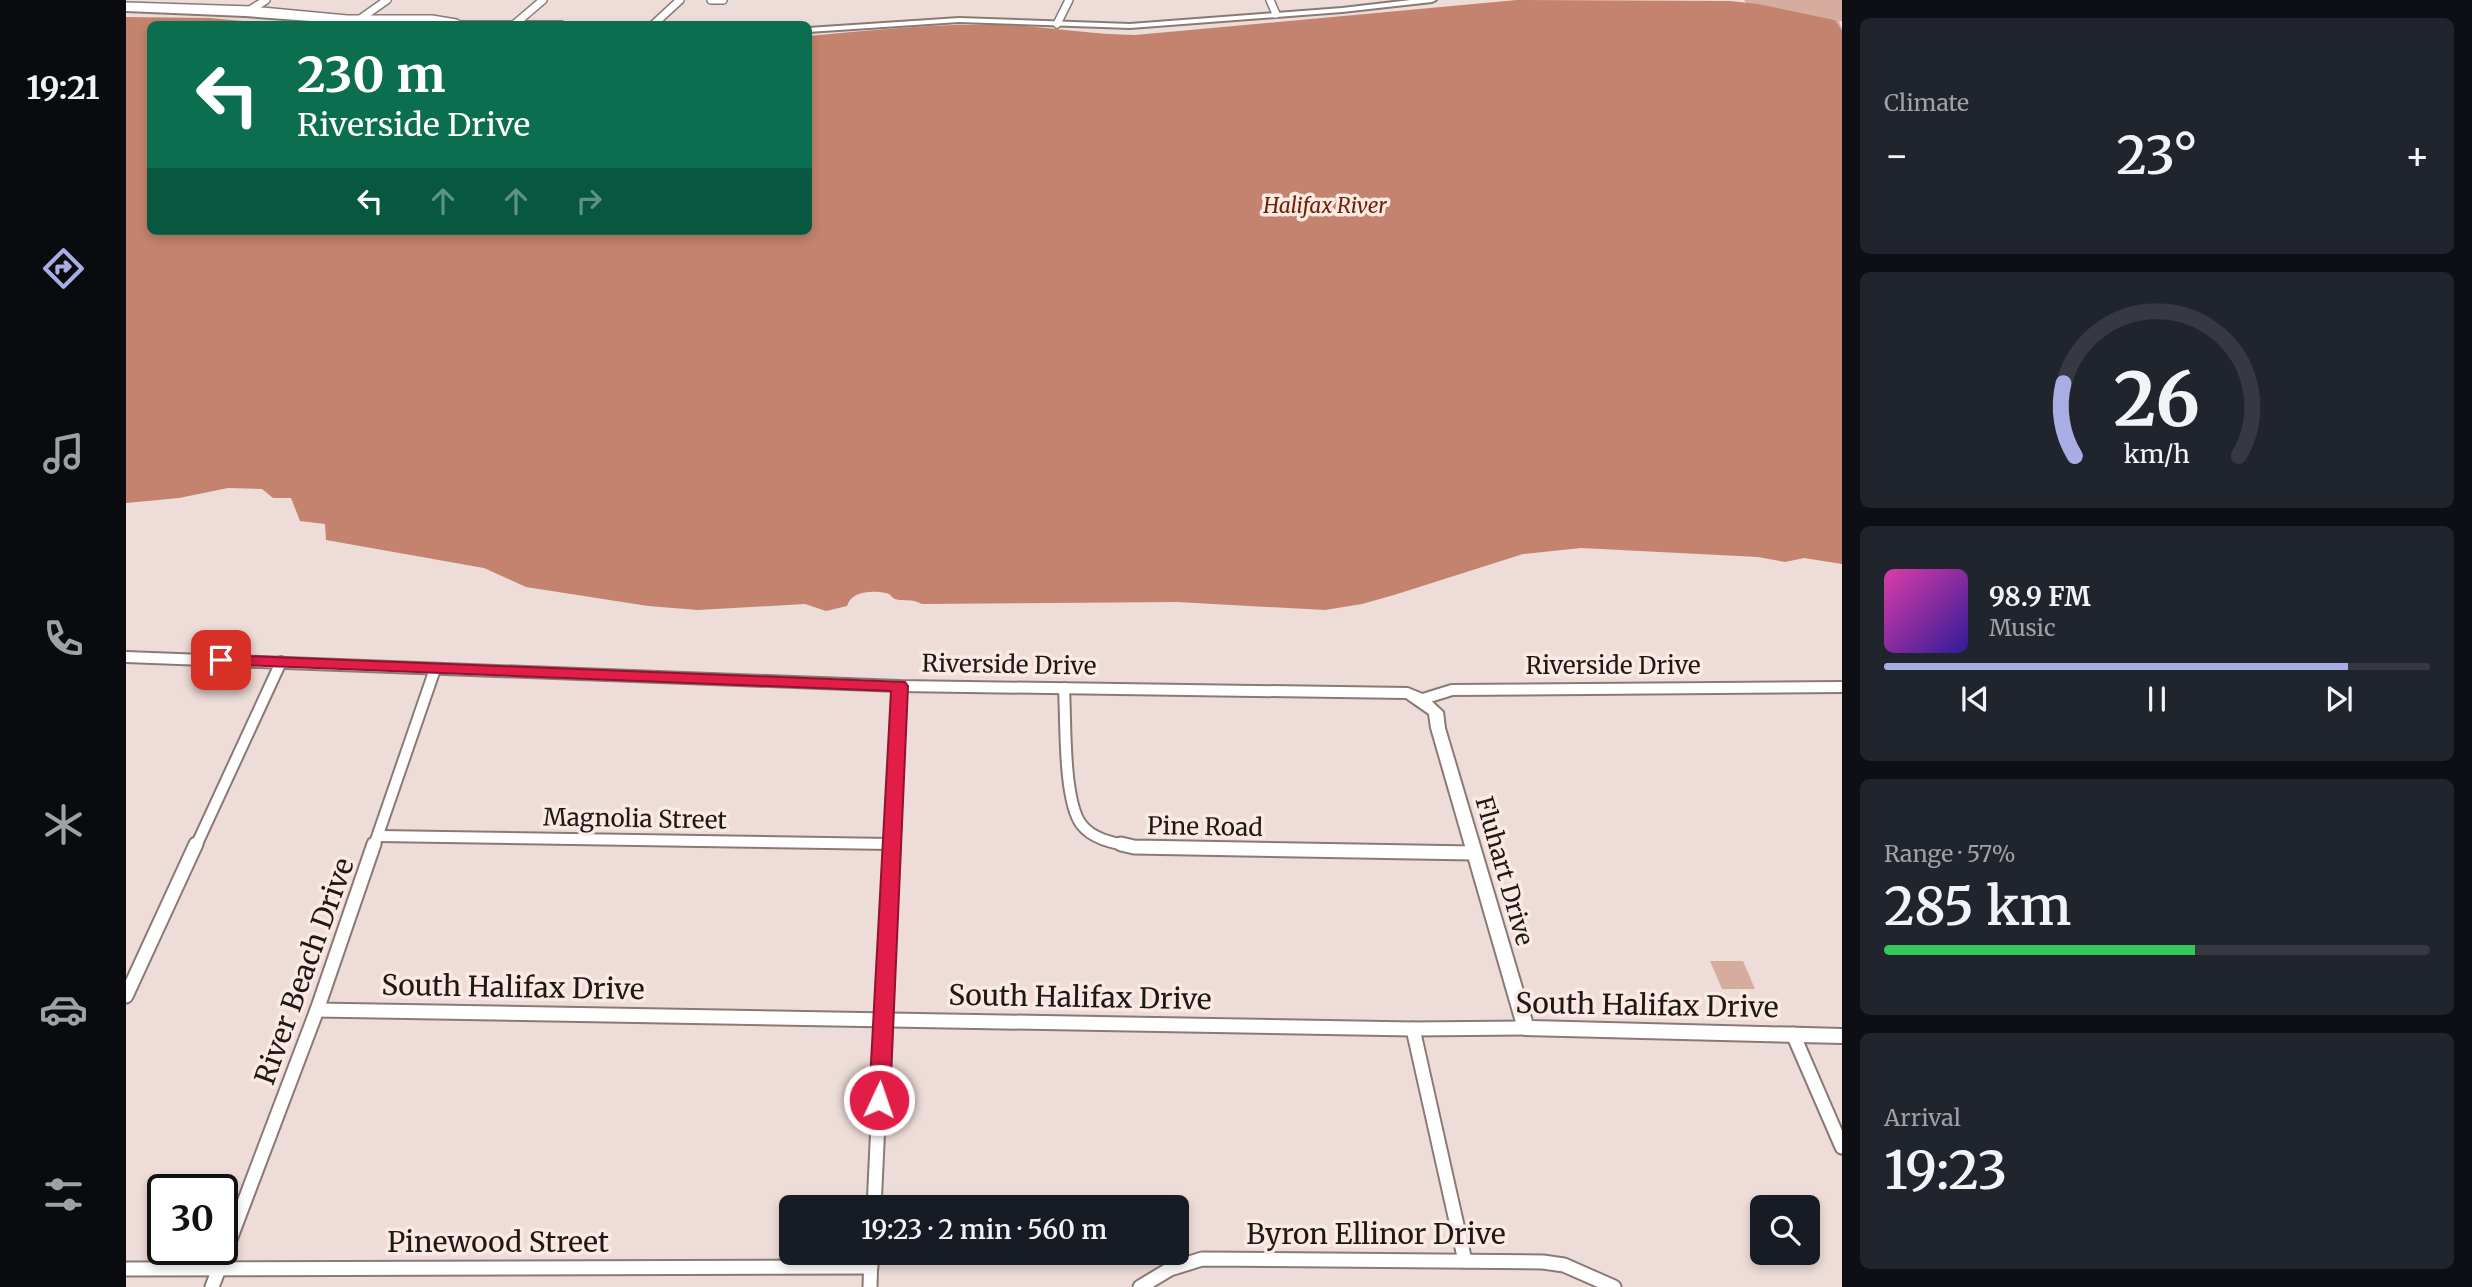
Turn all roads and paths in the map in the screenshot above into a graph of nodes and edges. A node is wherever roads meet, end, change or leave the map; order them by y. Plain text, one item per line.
1 (142, 0) edge
2 (266, 0) edge
3 (387, 0) edge
4 (543, 0) edge
5 (680, 0) edge
6 (710, 0) edge
7 (723, 0) edge
8 (1069, 0) edge
9 (1270, 0) edge
10 (1431, 0) edge
11 (1834, 0) edge
12 (1842, 0) edge
13 (128, 7) edge
14 (248, 12) junction
15 (1276, 14) junction
16 (358, 21) edge
17 (518, 21) edge
18 (657, 21) edge
19 (1057, 24) junction
20 (812, 30) edge
21 (126, 657) edge
22 (281, 662) junction
23 (435, 669) junction
24 (899, 686) junction
25 (1842, 687) edge
26 (1064, 688) junction
27 (1415, 701) junction
28 (379, 836) junction
29 (891, 844) junction
30 (1473, 853) junction
31 (126, 996) edge
32 (317, 1010) junction
33 (884, 1019) junction
34 (1525, 1028) junction
35 (1413, 1029) junction
36 (1793, 1034) junction
37 (1842, 1035) edge
38 (1842, 1147) edge
39 (875, 1195) edge
40 (779, 1261) edge
41 (1465, 1261) junction
42 (871, 1265) edge
43 (219, 1268) junction
44 (126, 1269) edge
45 (212, 1287) edge
46 (870, 1287) edge
47 (1140, 1287) edge
48 (1614, 1287) edge

1 - 13 street
2 - 14 street
3 - 16 street
4 - 17 street
5 - 18 street
6 - 7 street
8 - 19 street
9 - 15 street
10 - 15 street
11 - 12 street
13 - 14 street
14 - 16 street
15 - 19 street
19 - 20 street
21 - 22 street, Riverside Drive
22 - 23 street, Riverside Drive
22 - 31 street
23 - 24 street, Riverside Drive
23 - 28 street, River Beach Drive
24 - 26 street, Riverside Drive
24 - 29 street
25 - 27 street, Riverside Drive
26 - 27 street, Riverside Drive
26 - 30 street, Pine Road
27 - 30 street, Fluhart Drive
28 - 29 street, Magnolia Street
28 - 32 street, River Beach Drive
29 - 33 street
30 - 34 street, Fluhart Drive
32 - 33 street, South Halifax Drive
32 - 43 street, River Beach Drive
33 - 35 street, South Halifax Drive
33 - 39 street
34 - 35 street, South Halifax Drive
34 - 36 street, South Halifax Drive
35 - 41 street
36 - 37 street, South Halifax Drive
36 - 38 street
40 - 43 street, Pinewood Street
41 - 47 street, Byron Ellinor Drive
41 - 48 street, Byron Ellinor Drive
42 - 46 street
43 - 44 street, Pinewood Street
43 - 45 street, River Beach Drive

